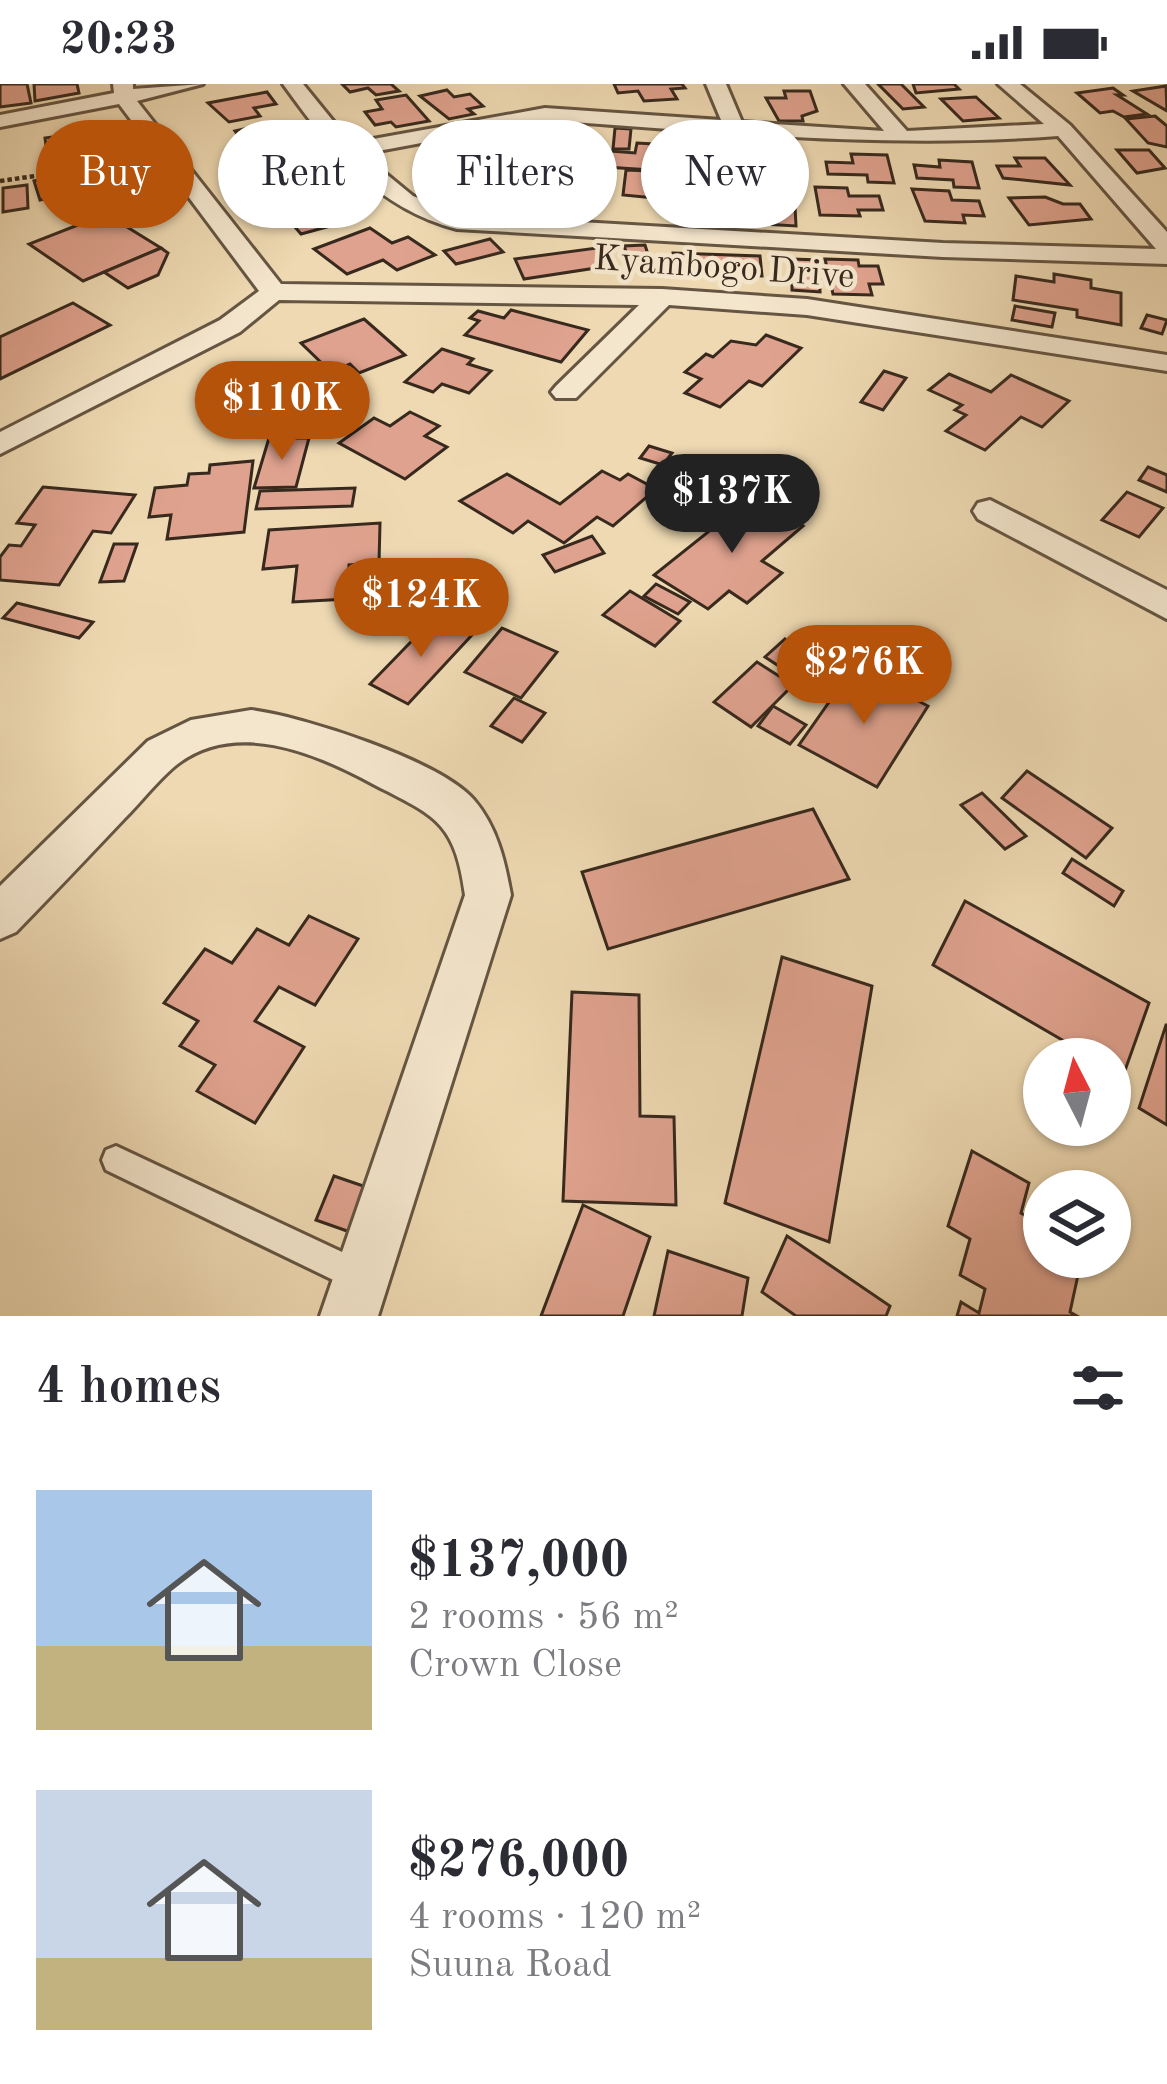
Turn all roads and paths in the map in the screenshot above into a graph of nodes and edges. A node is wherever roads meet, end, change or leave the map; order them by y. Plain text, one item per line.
1 (193, 84) edge
2 (293, 84) edge
3 (716, 84) edge
4 (854, 84) edge
5 (1008, 84) edge
6 (123, 91) edge
7 (144, 120) edge
8 (321, 120) edge
9 (658, 120) edge
10 (731, 120) edge
11 (0, 121) edge
12 (1063, 128) junction
13 (809, 133) edge
14 (901, 137) junction
15 (388, 141) edge
16 (36, 176) edge
17 (0, 181) edge
18 (194, 187) edge
19 (388, 192) edge
20 (1167, 247) edge
21 (1167, 257) edge
22 (273, 292) junction
23 (662, 298) junction
24 (1167, 364) edge
25 (566, 392) dead end
26 (0, 444) edge
27 (990, 511) dead end
28 (1167, 606) edge
29 (0, 917) edge
30 (116, 1160) dead end
31 (356, 1297) edge

1 - 6 street
2 - 8 street
3 - 10 street
4 - 14 street
5 - 12 street
6 - 7 street
6 - 11 street
9 - 15 street
12 - 14 street
12 - 20 street
13 - 14 street
16 - 17 path
18 - 22 street
19 - 21 street
22 - 23 street, Kyambogo Drive
22 - 26 street
23 - 24 street, Kyambogo Drive
23 - 25 street
27 - 28 street
29 - 31 street
30 - 31 lane

